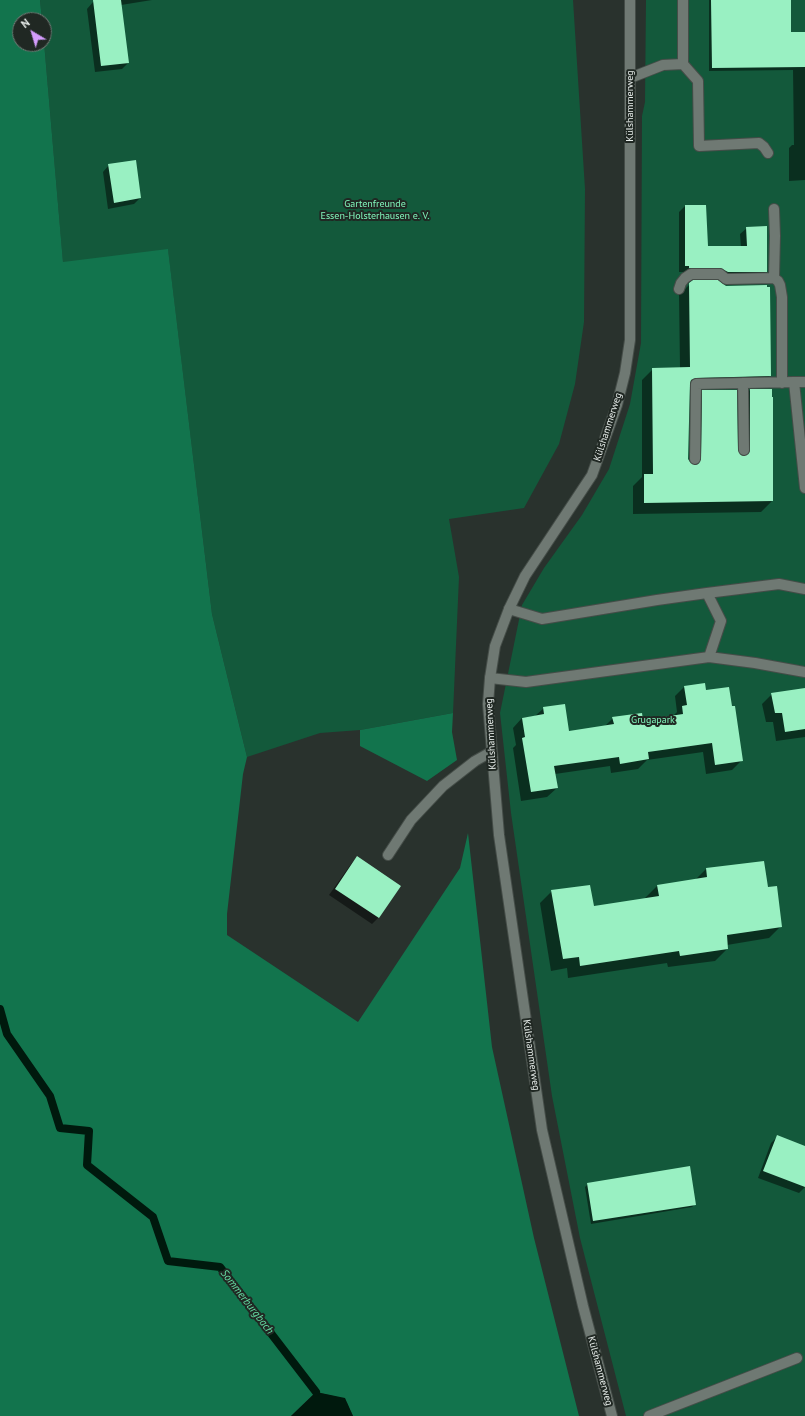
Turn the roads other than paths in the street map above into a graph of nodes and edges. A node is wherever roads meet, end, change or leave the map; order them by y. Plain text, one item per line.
1 (630, 0) edge
2 (683, 0) edge
3 (683, 64) junction
4 (630, 78) junction
5 (768, 153) dead end
6 (774, 209) dead end
7 (774, 278) junction
8 (679, 290) dead end
9 (782, 382) junction
10 (794, 382) junction
11 (805, 382) edge
12 (743, 383) junction
13 (744, 450) dead end
14 (695, 459) dead end
15 (805, 488) edge
16 (805, 589) edge
17 (707, 593) junction
18 (509, 609) junction
19 (709, 657) junction
20 (805, 672) edge
21 (490, 678) junction
22 (491, 752) junction
23 (388, 855) dead end
24 (797, 1358) dead end
25 (612, 1416) edge
26 (650, 1416) edge

1 - 4 street, Külshammerweg
2 - 3 street
3 - 4 street
3 - 5 street
4 - 18 street, Külshammerweg
6 - 7 street
7 - 8 street
7 - 9 street
9 - 10 street
9 - 12 street
10 - 11 street
10 - 15 street
12 - 13 street
12 - 14 street
16 - 17 street
17 - 18 street
17 - 19 street
18 - 21 street, Külshammerweg
19 - 20 street
19 - 21 street
21 - 22 street, Külshammerweg
22 - 23 street
22 - 25 street, Külshammerweg
24 - 26 street

